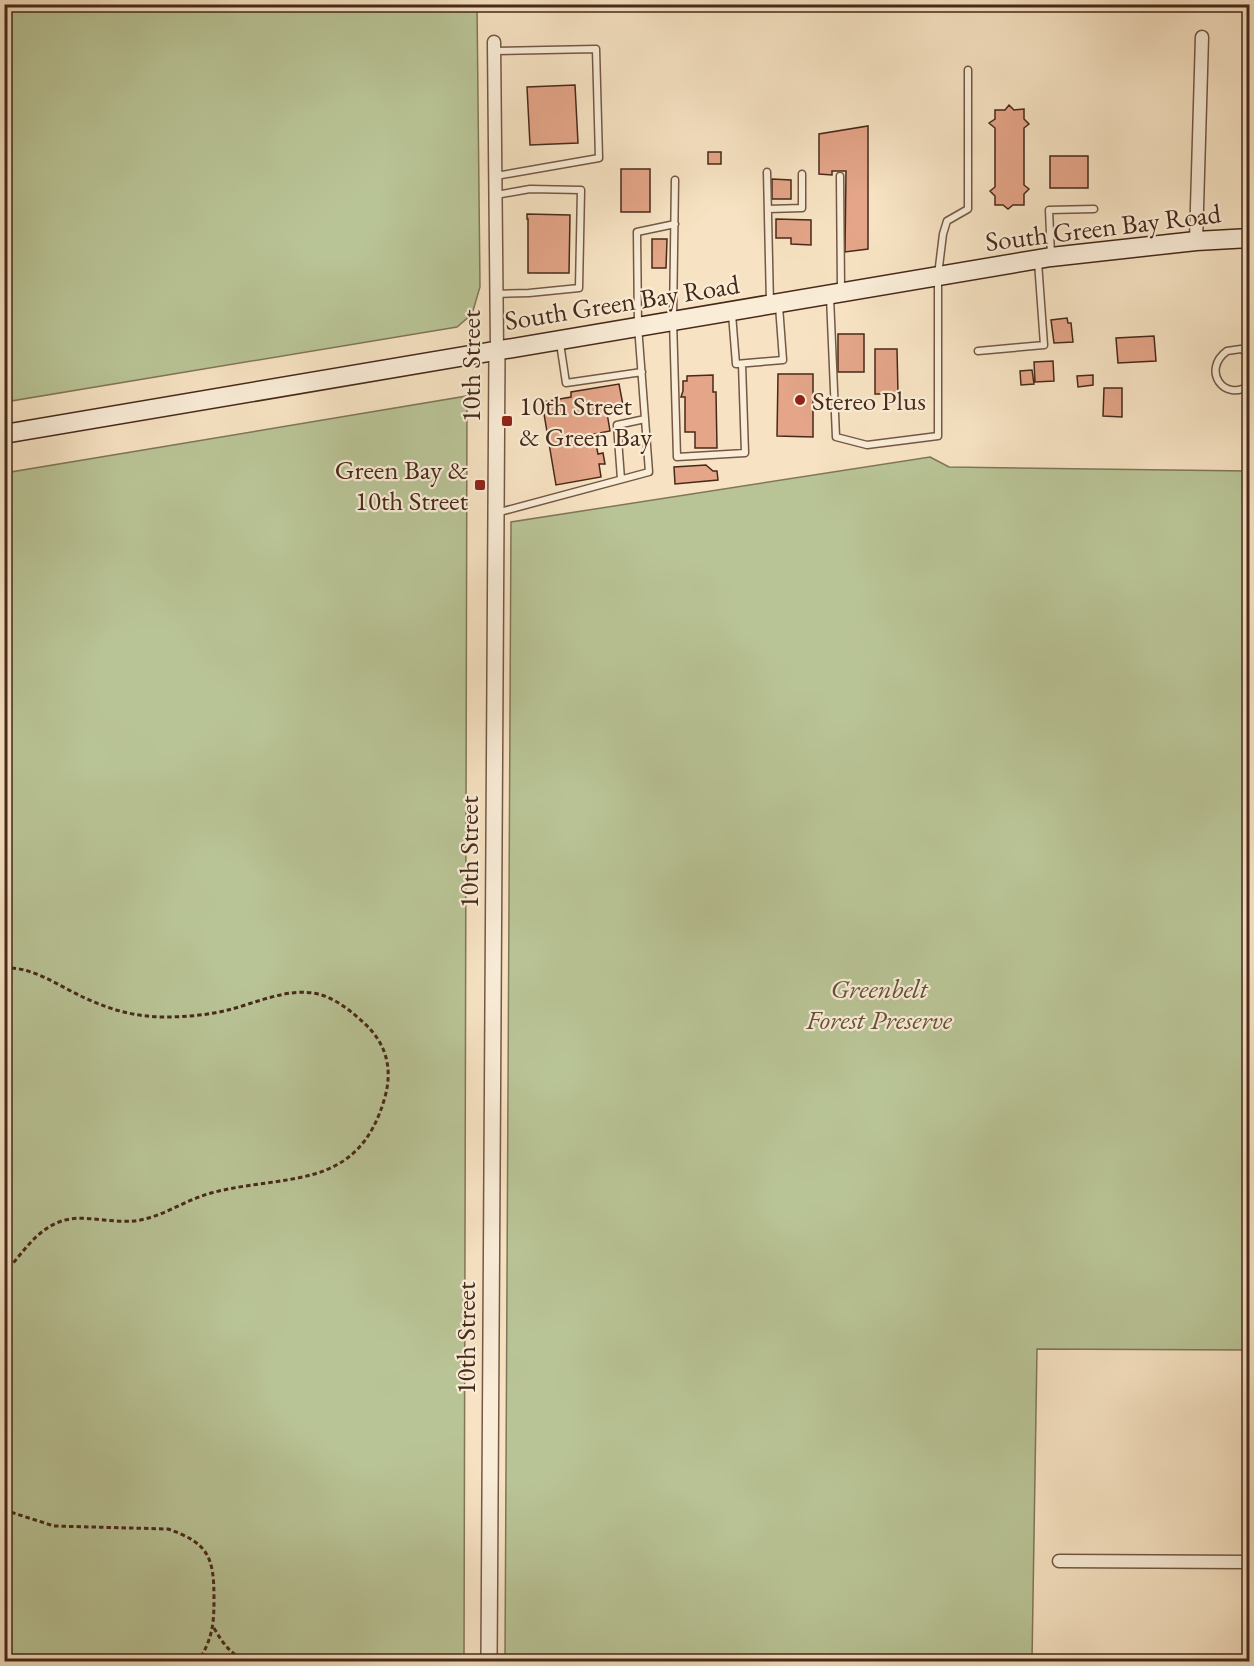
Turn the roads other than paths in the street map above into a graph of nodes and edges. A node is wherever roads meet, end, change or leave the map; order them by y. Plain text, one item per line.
1 (1202, 37) dead end
2 (494, 47) joint
3 (968, 70) dead end
4 (767, 172) dead end
5 (802, 174) dead end
6 (496, 176) junction
7 (840, 176) dead end
8 (675, 180) dead end
9 (496, 195) junction
10 (768, 209) junction
11 (1094, 210) dead end
12 (675, 224) junction
13 (1250, 238) edge
14 (1196, 241) junction
15 (1045, 258) junction
16 (938, 275) junction
17 (835, 293) junction
18 (495, 294) junction
19 (774, 303) junction
20 (732, 311) junction
21 (673, 320) junction
22 (638, 326) junction
23 (559, 339) junction
24 (496, 350) junction
25 (978, 351) dead end
26 (1249, 352) edge
27 (742, 364) junction
28 (642, 372) junction
29 (1250, 385) edge
30 (645, 419) junction
31 (4, 434) edge
32 (621, 479) junction
33 (496, 513) junction
34 (1059, 1561) dead end
35 (1250, 1562) edge
36 (489, 1662) edge

1 - 14 street
2 - 6 street, 10th Street
2 - 6 lane
3 - 16 lane
4 - 10 lane
5 - 10 lane
6 - 9 street, 10th Street
7 - 17 lane
8 - 12 lane
9 - 18 street, 10th Street
9 - 18 lane
10 - 19 lane
11 - 15 lane
12 - 21 lane
12 - 22 lane
13 - 14 main road, South Green Bay Road
14 - 15 main road, South Green Bay Road
15 - 16 main road, South Green Bay Road
15 - 25 lane
16 - 17 main road, South Green Bay Road
16 - 17 lane
17 - 19 main road, South Green Bay Road
18 - 24 street, 10th Street
19 - 20 main road, South Green Bay Road
19 - 27 lane
20 - 21 main road, South Green Bay Road
20 - 27 lane
21 - 22 main road, South Green Bay Road
21 - 27 lane
22 - 23 main road, South Green Bay Road
22 - 28 lane
23 - 24 main road, South Green Bay Road
23 - 28 lane
24 - 31 main road, South Green Bay Road
24 - 33 street, 10th Street
26 - 29 lane
28 - 30 lane
30 - 32 lane
30 - 32 lane
32 - 33 lane
33 - 36 street, 10th Street
34 - 35 street

